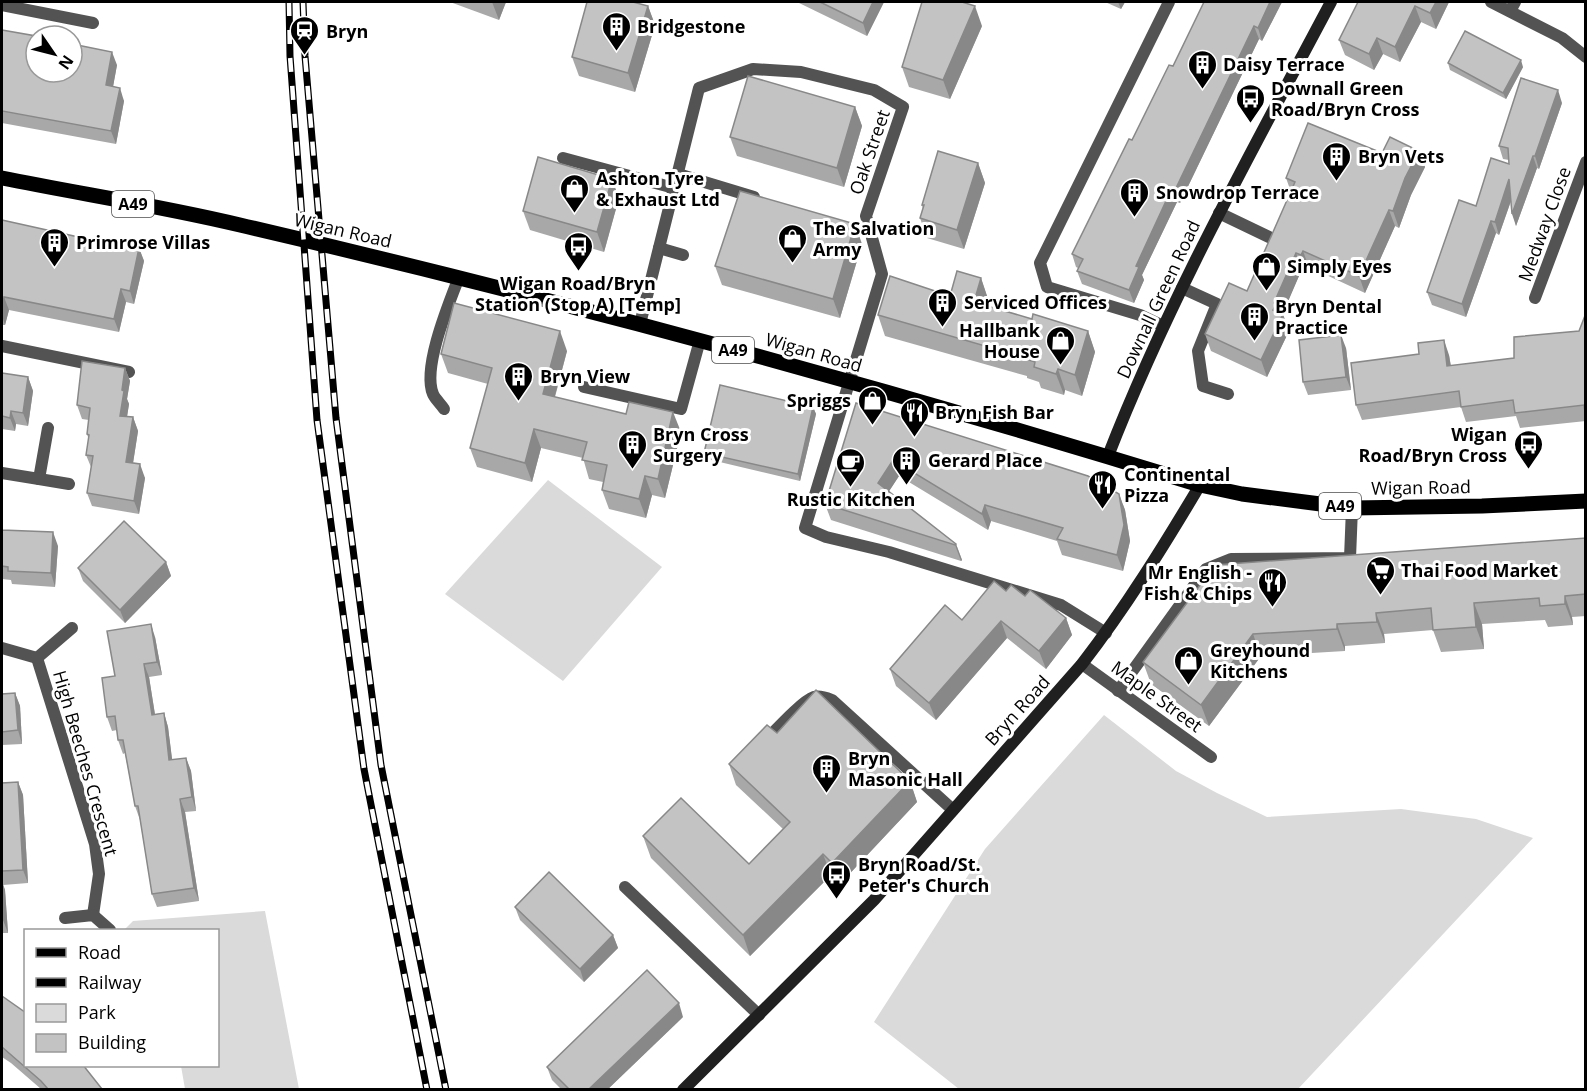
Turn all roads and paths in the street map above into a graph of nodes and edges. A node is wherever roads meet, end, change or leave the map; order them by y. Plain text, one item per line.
1 (1169, 2) edge
2 (1330, 2) edge
3 (1491, 2) edge
4 (2, 5) edge
5 (1512, 6) edge
6 (93, 23) dead end
7 (1586, 57) edge
8 (562, 158) dead end
9 (1586, 162) edge
10 (678, 174) junction
11 (2, 178) edge
12 (674, 188) junction
13 (768, 202) edge
14 (1219, 213) junction
15 (1269, 237) edge
16 (659, 248) junction
17 (683, 255) dead end
18 (459, 277) junction
19 (1182, 288) junction
20 (1535, 298) dead end
21 (640, 324) junction
22 (1163, 326) junction
23 (700, 340) junction
24 (2, 346) edge
25 (129, 372) dead end
26 (849, 382) junction
27 (584, 387) dead end
28 (1228, 394) dead end
29 (444, 409) dead end
30 (48, 428) dead end
31 (1108, 456) junction
32 (2, 473) edge
33 (39, 479) junction
34 (69, 484) dead end
35 (1200, 485) junction
36 (1586, 501) edge
37 (1352, 508) junction
38 (72, 628) dead end
39 (1106, 633) junction
40 (2, 648) edge
41 (37, 658) junction
42 (1082, 664) junction
43 (1118, 691) junction
44 (754, 752) edge
45 (1211, 757) dead end
46 (953, 810) junction
47 (625, 887) dead end
48 (93, 915) junction
49 (65, 918) dead end
50 (109, 929) edge
51 (759, 1015) junction
52 (683, 1089) edge

1 - 22 street
2 - 14 main road, Downall Green Road
3 - 5 street
4 - 6 street
5 - 7 street
8 - 12 street
9 - 20 street, Medway Close
10 - 12 street
10 - 13 street
10 - 26 street, Oak Street
11 - 18 main road, Wigan Road / A49
12 - 16 street
14 - 15 street
14 - 19 main road, Downall Green Road
16 - 17 street
16 - 21 street
18 - 21 main road, Wigan Road / A49
18 - 29 street
19 - 22 main road, Downall Green Road
19 - 28 street
21 - 23 main road, Wigan Road / A49
22 - 31 main road, Downall Green Road
23 - 26 main road, Wigan Road / A49
23 - 27 street
24 - 25 street
26 - 31 main road, Wigan Road / A49
26 - 39 street, Oak Street
30 - 33 street
31 - 35 main road, Wigan Road / A49
32 - 33 street
33 - 34 street
35 - 37 main road, Wigan Road / A49
35 - 39 main road, Bryn Road
36 - 37 main road, Wigan Road / A49
37 - 43 street
38 - 41 street, High Beeches Crescent
39 - 42 main road, Bryn Road
40 - 41 street, High Beeches Crescent
41 - 48 street, High Beeches Crescent
42 - 43 street, Maple Street
42 - 46 main road, Bryn Road
43 - 45 street, Maple Street
44 - 46 street
46 - 51 main road, Bryn Road
47 - 51 street
48 - 49 street
48 - 50 street
51 - 52 main road, Bryn Road

